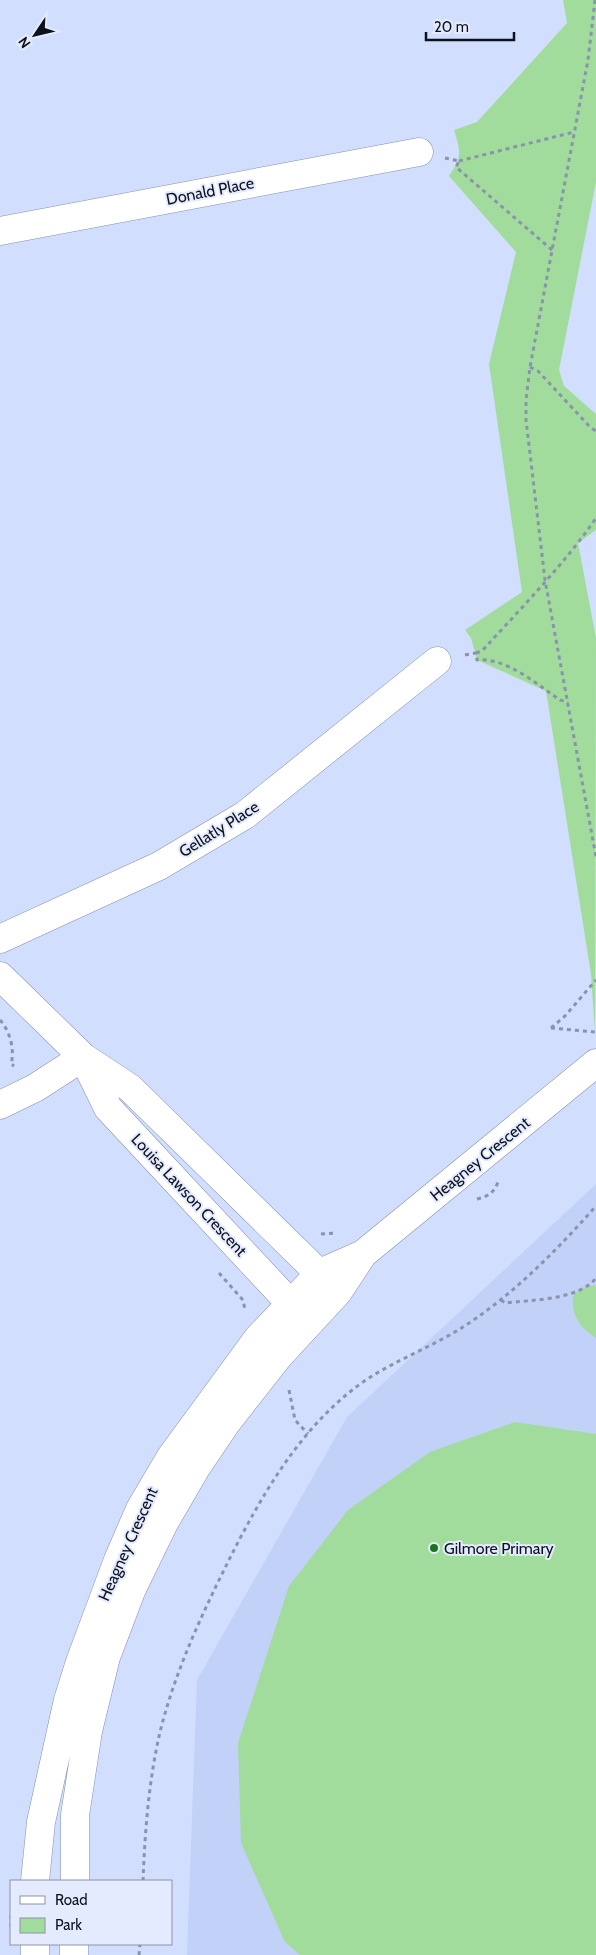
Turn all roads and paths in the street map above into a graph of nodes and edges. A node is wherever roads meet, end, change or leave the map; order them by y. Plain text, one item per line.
1 (595, 0) edge
2 (574, 132) junction
3 (419, 152) joint
4 (459, 161) junction
5 (0, 231) edge
6 (552, 250) junction
7 (530, 367) junction
8 (596, 431) edge
9 (596, 518) edge
10 (546, 580) junction
11 (476, 653) junction
12 (437, 661) joint
13 (568, 702) junction
14 (596, 857) edge
15 (0, 939) edge
16 (0, 976) edge
17 (596, 980) edge
18 (0, 1020) edge
19 (596, 1032) edge
20 (588, 1038) dead end
21 (83, 1057) junction
22 (596, 1064) edge
23 (35, 1088) junction
24 (0, 1105) edge
25 (503, 1172) dead end
26 (474, 1200) dead end
27 (596, 1206) edge
28 (341, 1231) dead end
29 (319, 1234) dead end
30 (214, 1267) dead end
31 (596, 1278) edge
32 (329, 1282) junction
33 (501, 1300) junction
34 (290, 1304) junction
35 (244, 1317) dead end
36 (309, 1322) junction
37 (289, 1386) dead end
38 (308, 1434) junction
39 (95, 1654) junction
40 (44, 1810) junction
41 (75, 1815) junction
42 (35, 1880) edge
43 (75, 1880) edge
44 (143, 1880) edge

1 - 2 path
2 - 4 path
2 - 6 path
3 - 4 path
3 - 5 street, Donald Place
4 - 6 path
6 - 7 path
7 - 8 path
7 - 10 path
9 - 10 path
10 - 11 path
10 - 13 path
11 - 12 path
11 - 13 path
12 - 15 street, Gellatly Place
13 - 14 path
16 - 21 street, Louisa Lawson Crescent
17 - 19 path
18 - 23 path
19 - 20 path
21 - 23 street
21 - 32 street, Louisa Lawson Crescent
21 - 34 street, Louisa Lawson Crescent
22 - 32 street, Heagney Crescent
23 - 24 street
25 - 26 path
27 - 33 path
28 - 29 path
30 - 35 path
31 - 33 path
32 - 34 street, Heagney Crescent
32 - 36 street, Heagney Crescent
33 - 38 path
34 - 36 street, Louisa Lawson Crescent
34 - 39 street, Heagney Crescent
36 - 39 street, Heagney Crescent
37 - 38 path
38 - 44 path
39 - 40 street, Heagney Crescent
39 - 41 street, Heagney Crescent
40 - 41 street
40 - 42 street, Heagney Crescent
41 - 43 street, Heagney Crescent

